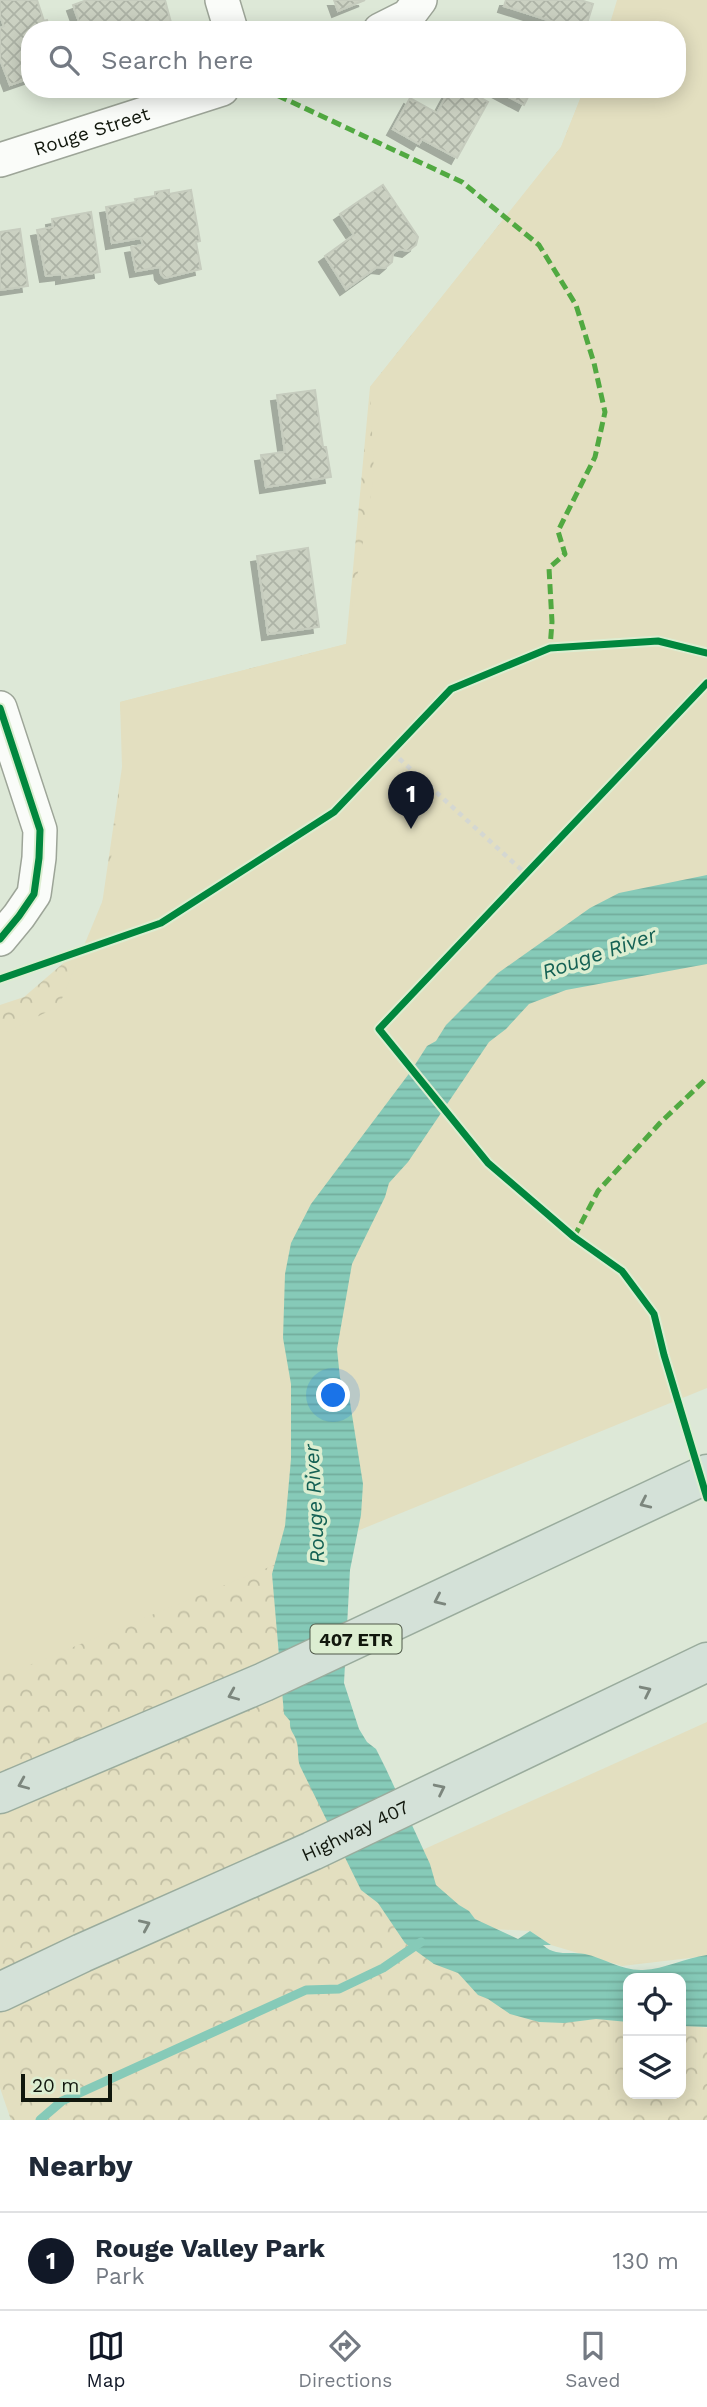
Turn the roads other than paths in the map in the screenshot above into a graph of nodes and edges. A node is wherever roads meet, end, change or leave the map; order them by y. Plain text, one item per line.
1 (222, 0) edge
2 (420, 0) edge
3 (228, 21) edge
4 (398, 21) edge
5 (194, 98) edge
6 (0, 160) edge
7 (0, 708) edge
8 (0, 939) edge
9 (707, 1474) edge
10 (707, 1662) edge
11 (0, 1794) edge
12 (82, 1953) junction
13 (0, 1992) edge
14 (0, 2006) edge

1 - 3 street
2 - 4 street
5 - 6 street, Rouge Street
7 - 8 street
9 -> 11 highway, 407 ETR
12 -> 10 highway, Highway 407
12 - 13 highway, Highway 407
12 - 14 highway

